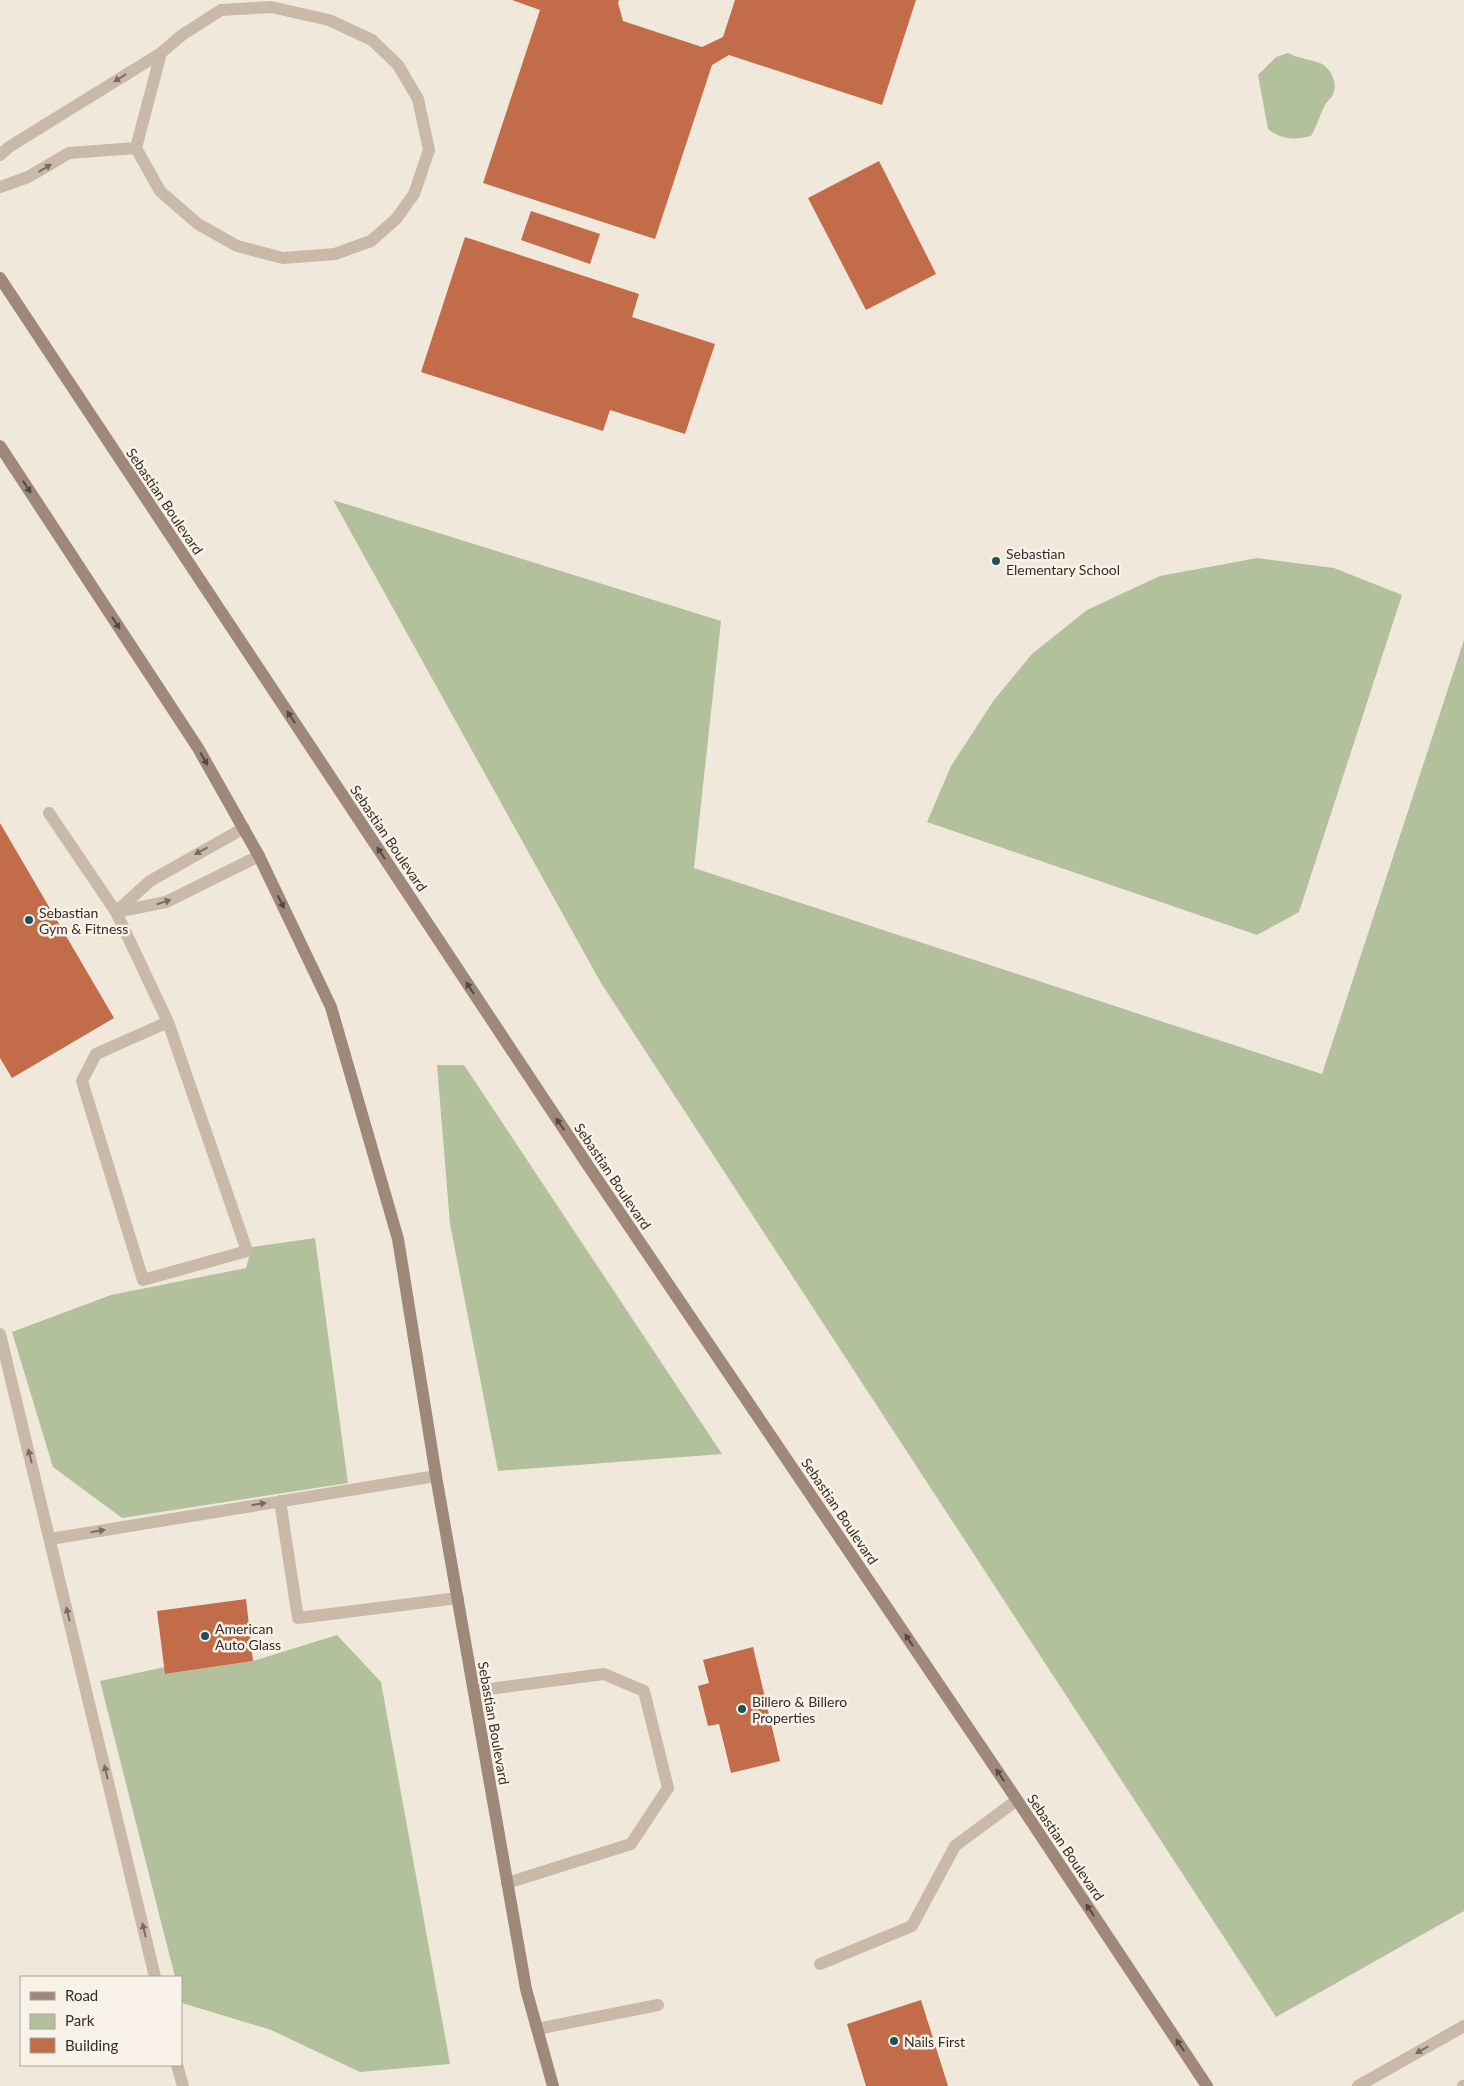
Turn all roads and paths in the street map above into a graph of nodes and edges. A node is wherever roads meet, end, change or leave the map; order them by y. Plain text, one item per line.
1 (161, 53) junction
2 (136, 148) junction
3 (0, 156) edge
4 (0, 187) edge
5 (0, 278) edge
6 (0, 446) edge
7 (49, 813) dead end
8 (244, 828) junction
9 (259, 856) junction
10 (116, 912) junction
11 (168, 1022) junction
12 (0, 1334) edge
13 (436, 1476) junction
14 (280, 1501) junction
15 (50, 1539) junction
16 (458, 1598) junction
17 (474, 1692) junction
18 (1017, 1800) junction
19 (507, 1883) junction
20 (820, 1964) dead end
21 (155, 1976) edge
22 (658, 2005) dead end
23 (1464, 2026) edge
24 (537, 2029) junction
25 (177, 2066) edge
26 (183, 2086) edge
27 (553, 2086) edge
28 (1207, 2086) edge
29 (1358, 2086) edge

1 - 2 street
1 - 2 street
1 -> 3 street
4 -> 2 street
18 -> 5 main road, Sebastian Boulevard
6 -> 8 main road, Sebastian Boulevard
7 - 10 street
8 - 9 main road, Sebastian Boulevard
8 -> 10 street
10 -> 9 street
9 -> 13 main road, Sebastian Boulevard
10 - 11 street
11 - 11 street
15 -> 12 street
13 - 14 street
13 - 16 main road, Sebastian Boulevard
15 -> 14 street
14 - 16 street
21 -> 15 street
16 - 17 main road, Sebastian Boulevard
17 - 19 main road, Sebastian Boulevard
17 - 19 street
18 - 20 street
28 -> 18 main road, Sebastian Boulevard
19 - 24 main road, Sebastian Boulevard
22 - 24 street
23 -> 29 street
24 - 27 main road, Sebastian Boulevard
25 - 26 street

